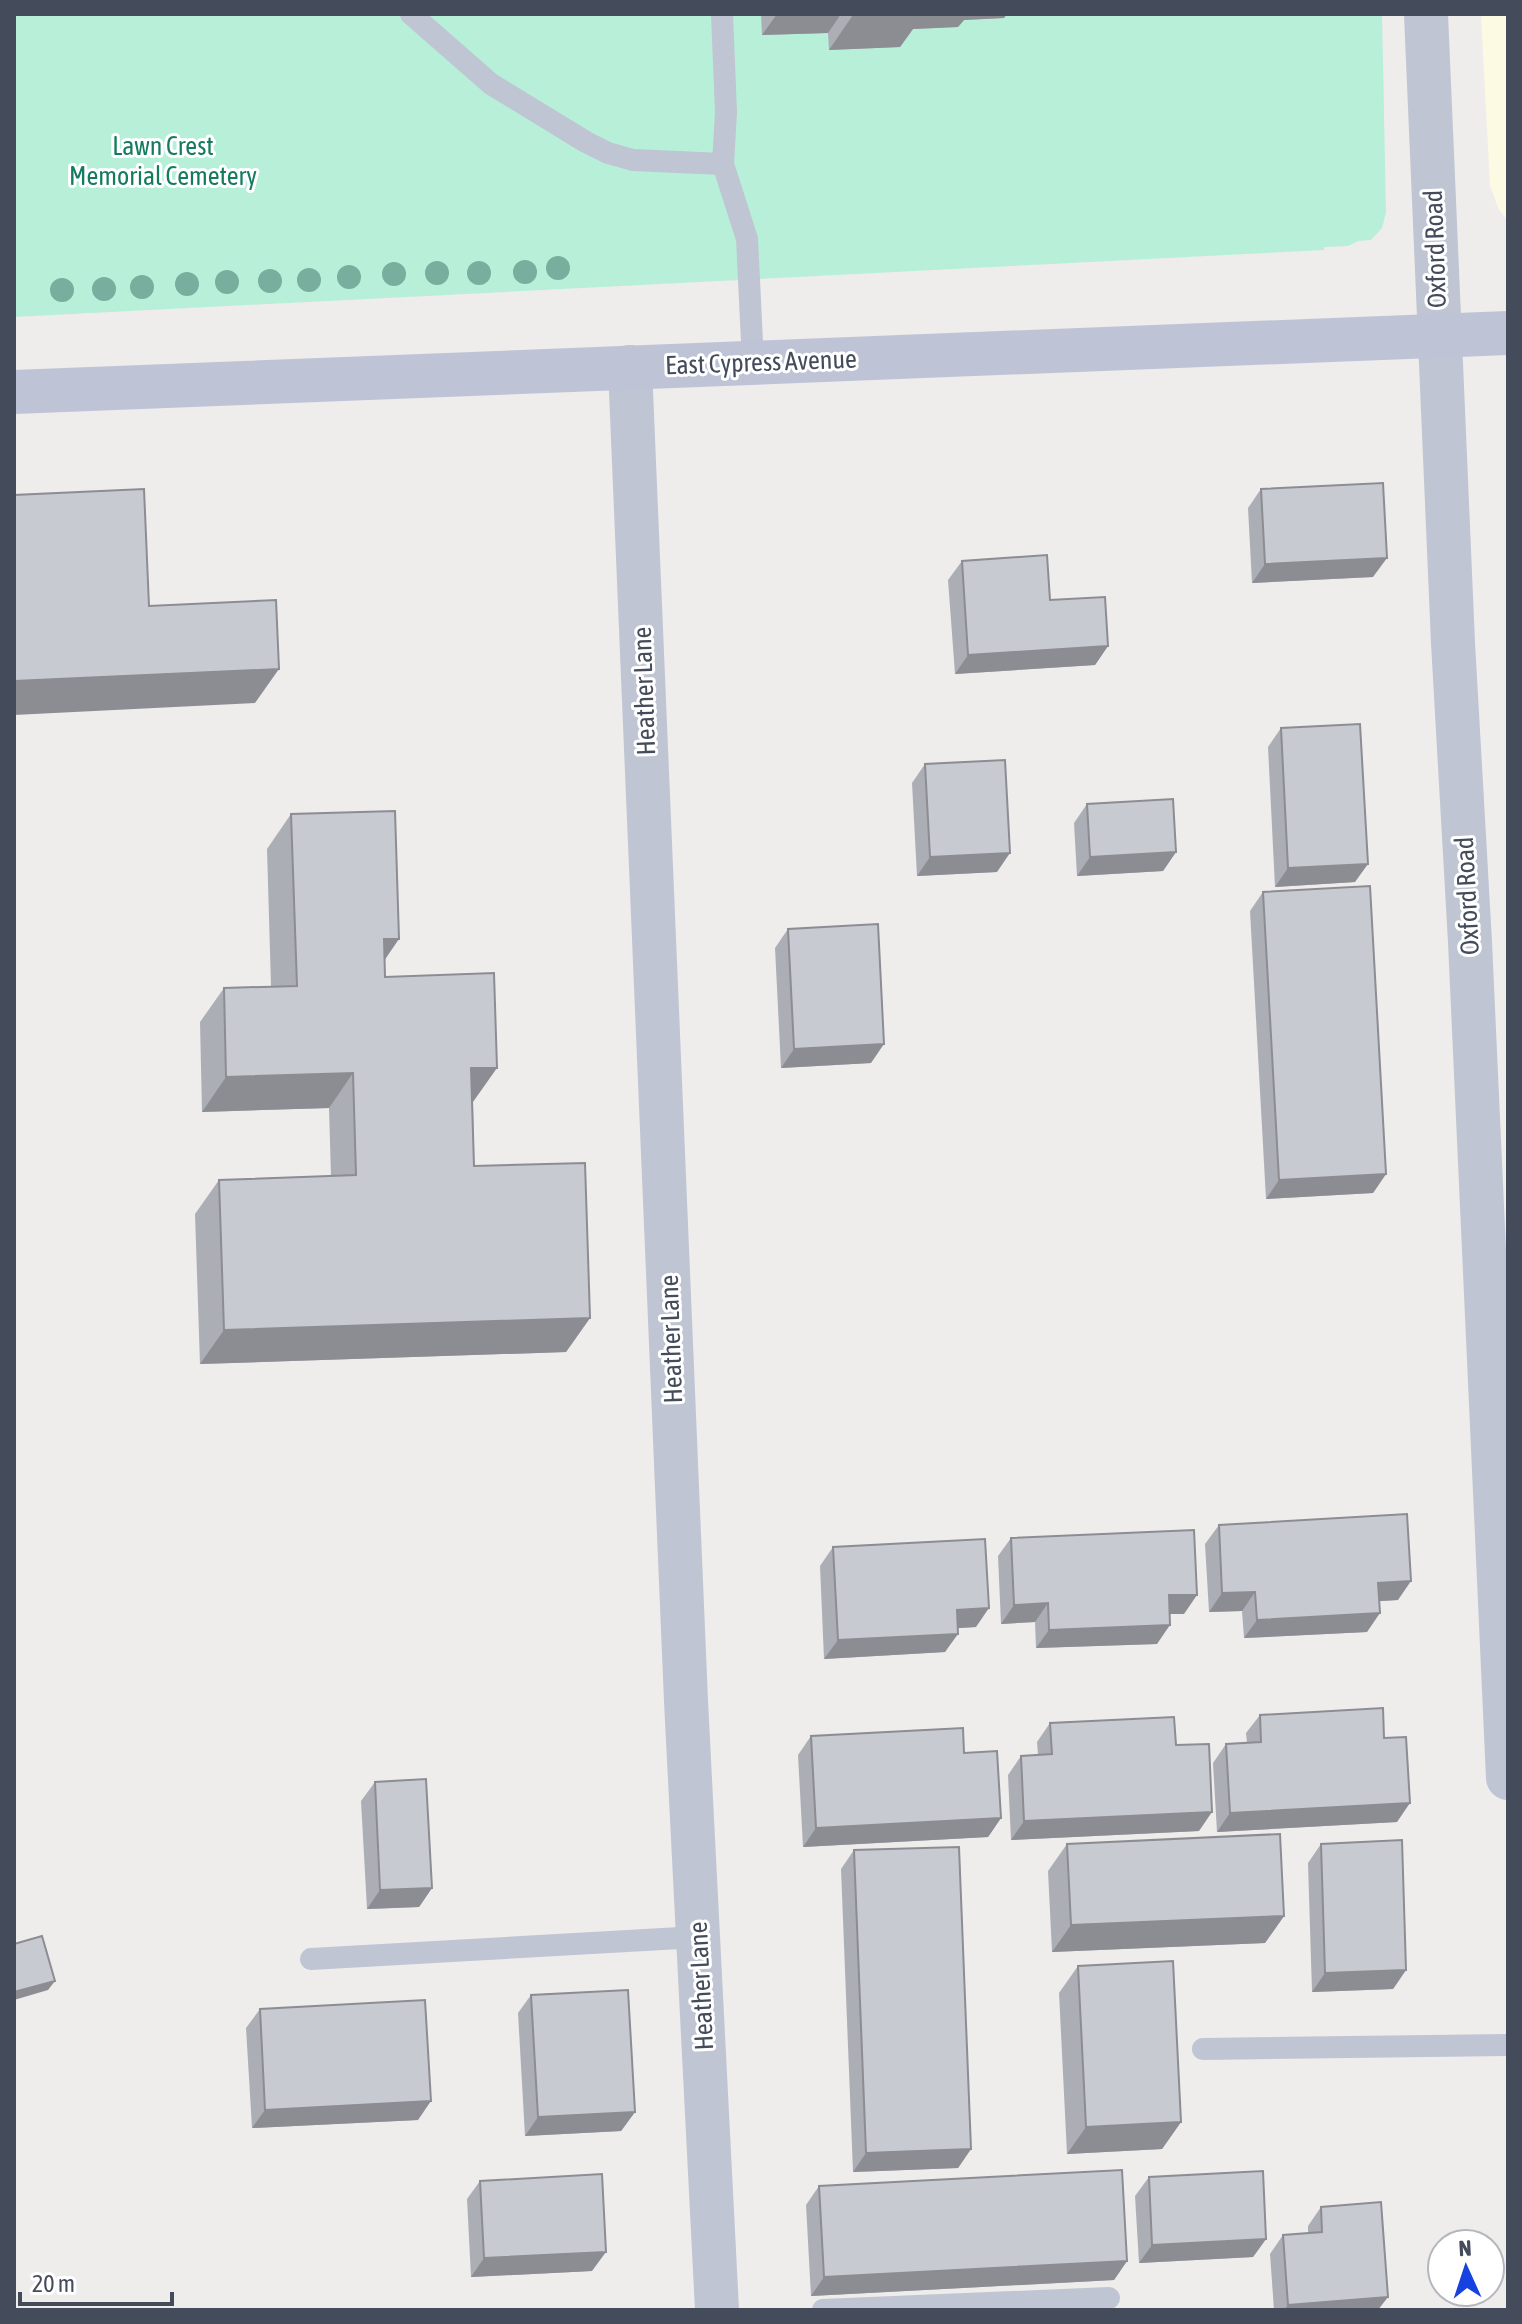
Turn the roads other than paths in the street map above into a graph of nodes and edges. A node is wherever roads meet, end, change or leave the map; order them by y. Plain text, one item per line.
1 (411, 14) edge
2 (722, 14) edge
3 (1426, 14) edge
4 (723, 164) junction
5 (1508, 333) edge
6 (1438, 336) junction
7 (753, 362) junction
8 (630, 367) junction
9 (14, 392) edge
10 (1506, 1667) edge
11 (1508, 1778) edge
12 (698, 1937) junction
13 (311, 1959) dead end
14 (1508, 2045) edge
15 (1203, 2049) dead end
16 (1109, 2298) dead end
17 (717, 2310) edge
18 (823, 2310) edge

1 - 4 lane
2 - 4 lane
3 - 6 street, Oxford Road
4 - 7 lane
5 - 6 main road, East Cypress Avenue
6 - 7 main road, East Cypress Avenue
6 - 10 street, Oxford Road
7 - 8 main road, East Cypress Avenue
8 - 9 main road, East Cypress Avenue
8 - 12 street, Heather Lane
10 - 11 street, Oxford Road
12 - 13 lane
12 - 17 street, Heather Lane
14 - 15 lane
16 - 18 lane

